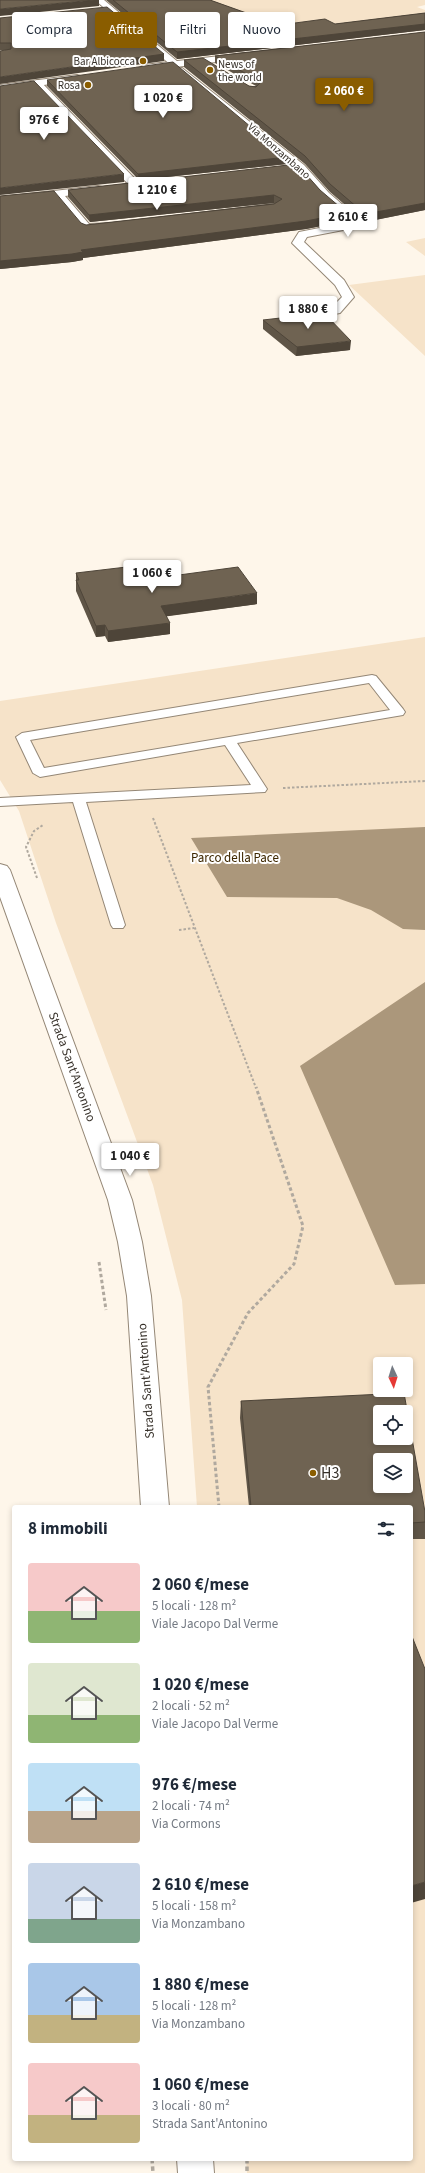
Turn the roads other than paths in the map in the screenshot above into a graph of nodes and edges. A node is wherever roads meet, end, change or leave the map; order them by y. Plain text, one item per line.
1 (99, 0) edge
2 (110, 9) junction
3 (100, 10) edge
4 (176, 66) junction
5 (132, 71) edge
6 (86, 77) edge
7 (36, 84) junction
8 (0, 88) edge
9 (226, 93) edge
10 (213, 95) junction
11 (300, 166) junction
12 (284, 168) edge
13 (58, 194) junction
14 (0, 200) edge
15 (125, 223) edge
16 (302, 316) edge
17 (229, 741) junction
18 (78, 798) junction
19 (0, 802) edge
20 (0, 871) edge
21 (118, 925) dead end
22 (155, 1505) edge
23 (195, 2161) edge
24 (196, 2173) edge

1 - 2 street, Via Monzambano
2 - 3 street
2 - 4 street, Via Monzambano
4 - 4 street
4 - 5 street
4 - 10 street, Via Monzambano
6 - 7 street
7 - 8 street
7 - 13 street
9 - 10 street
10 - 11 street, Via Monzambano
11 - 12 street
11 - 16 street, Via Monzambano
13 - 14 street
13 - 15 street
17 - 17 lane
17 - 18 lane
18 - 19 lane
18 - 21 lane
20 - 22 street, Strada Sant'Antonino
23 - 24 street

